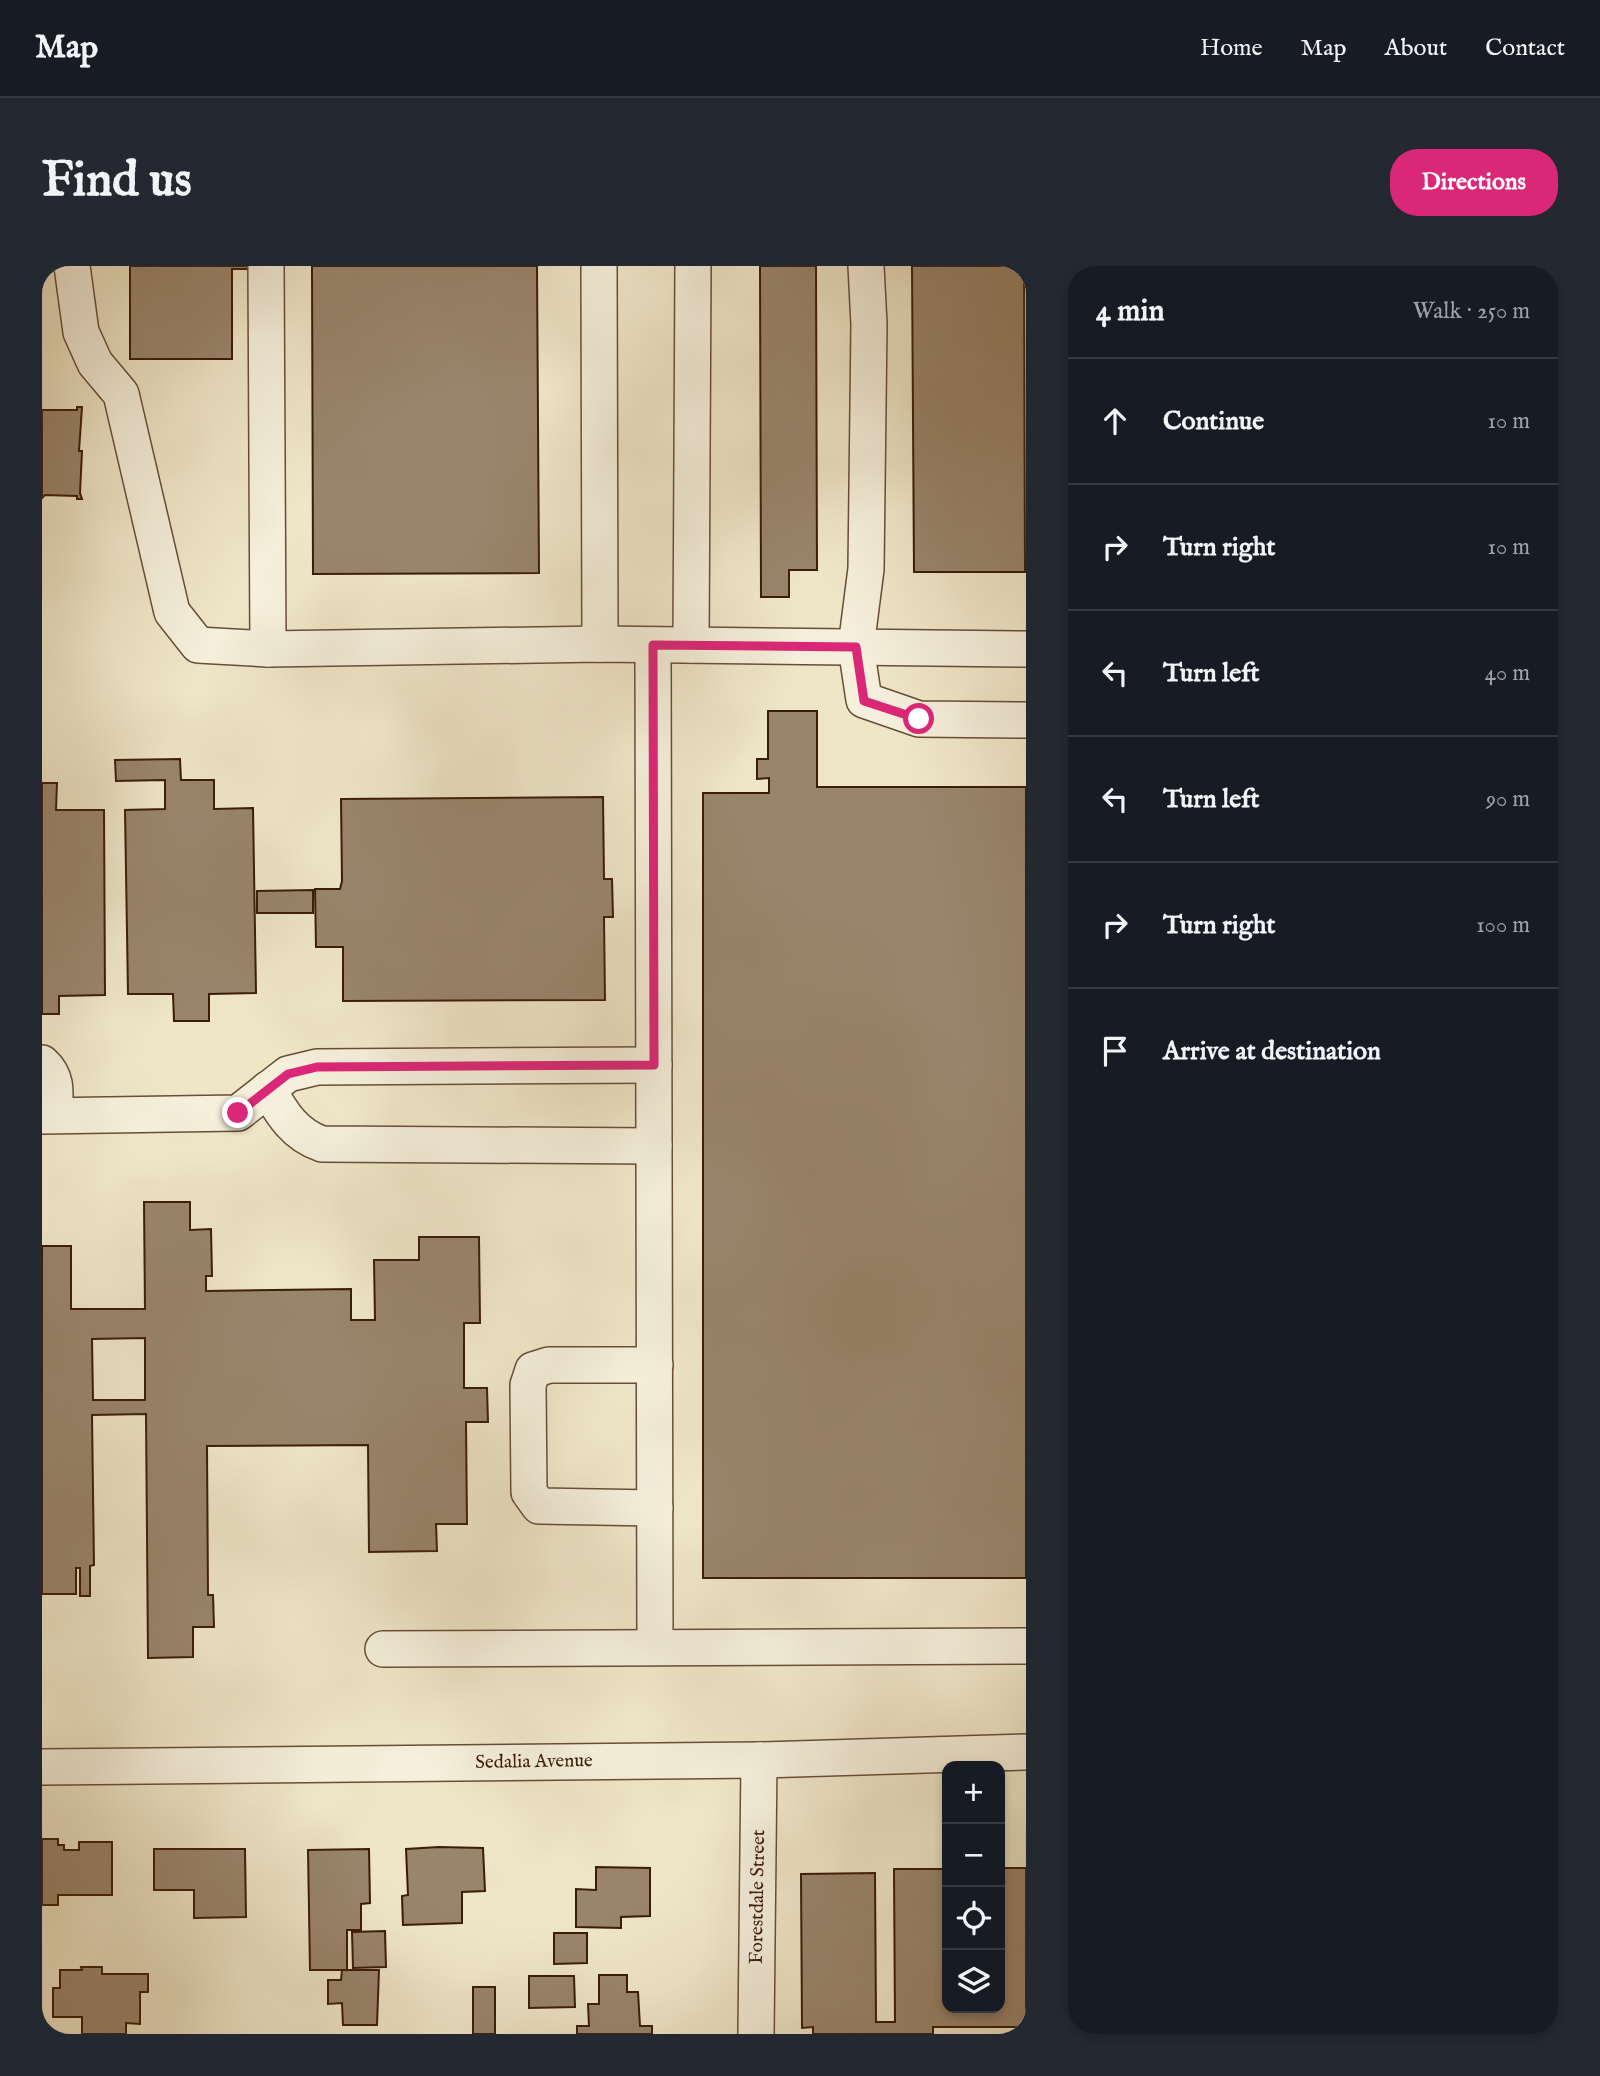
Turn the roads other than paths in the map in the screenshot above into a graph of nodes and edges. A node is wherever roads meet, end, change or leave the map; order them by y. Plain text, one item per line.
1 (72, 266) edge
2 (266, 266) edge
3 (600, 266) edge
4 (693, 266) edge
5 (866, 266) edge
6 (600, 644) junction
7 (653, 645) junction
8 (691, 645) junction
9 (856, 647) junction
10 (268, 649) junction
11 (1026, 649) edge
12 (1026, 720) edge
13 (42, 1063) edge
14 (654, 1065) junction
15 (268, 1089) junction
16 (48, 1115) edge
17 (654, 1146) junction
18 (655, 1365) junction
19 (654, 1508) junction
20 (655, 1646) junction
21 (1026, 1646) edge
22 (383, 1649) dead end
23 (1026, 1752) edge
24 (759, 1760) junction
25 (42, 1766) edge
26 (756, 2034) edge

1 - 10 street
2 - 10 street
3 - 6 street
4 - 8 street
5 - 9 street
6 - 7 street
6 - 10 street
7 - 8 street
7 - 14 street
8 - 9 street
9 - 11 street
9 - 12 street
13 - 16 street
14 - 15 street
14 - 17 street
15 - 16 street
15 - 17 street
17 - 18 street
18 - 19 street
18 - 19 street
19 - 20 street
20 - 21 street
20 - 22 street
23 - 24 street, Sedalia Avenue
24 - 25 street, Sedalia Avenue
24 - 26 street, Forestdale Street

